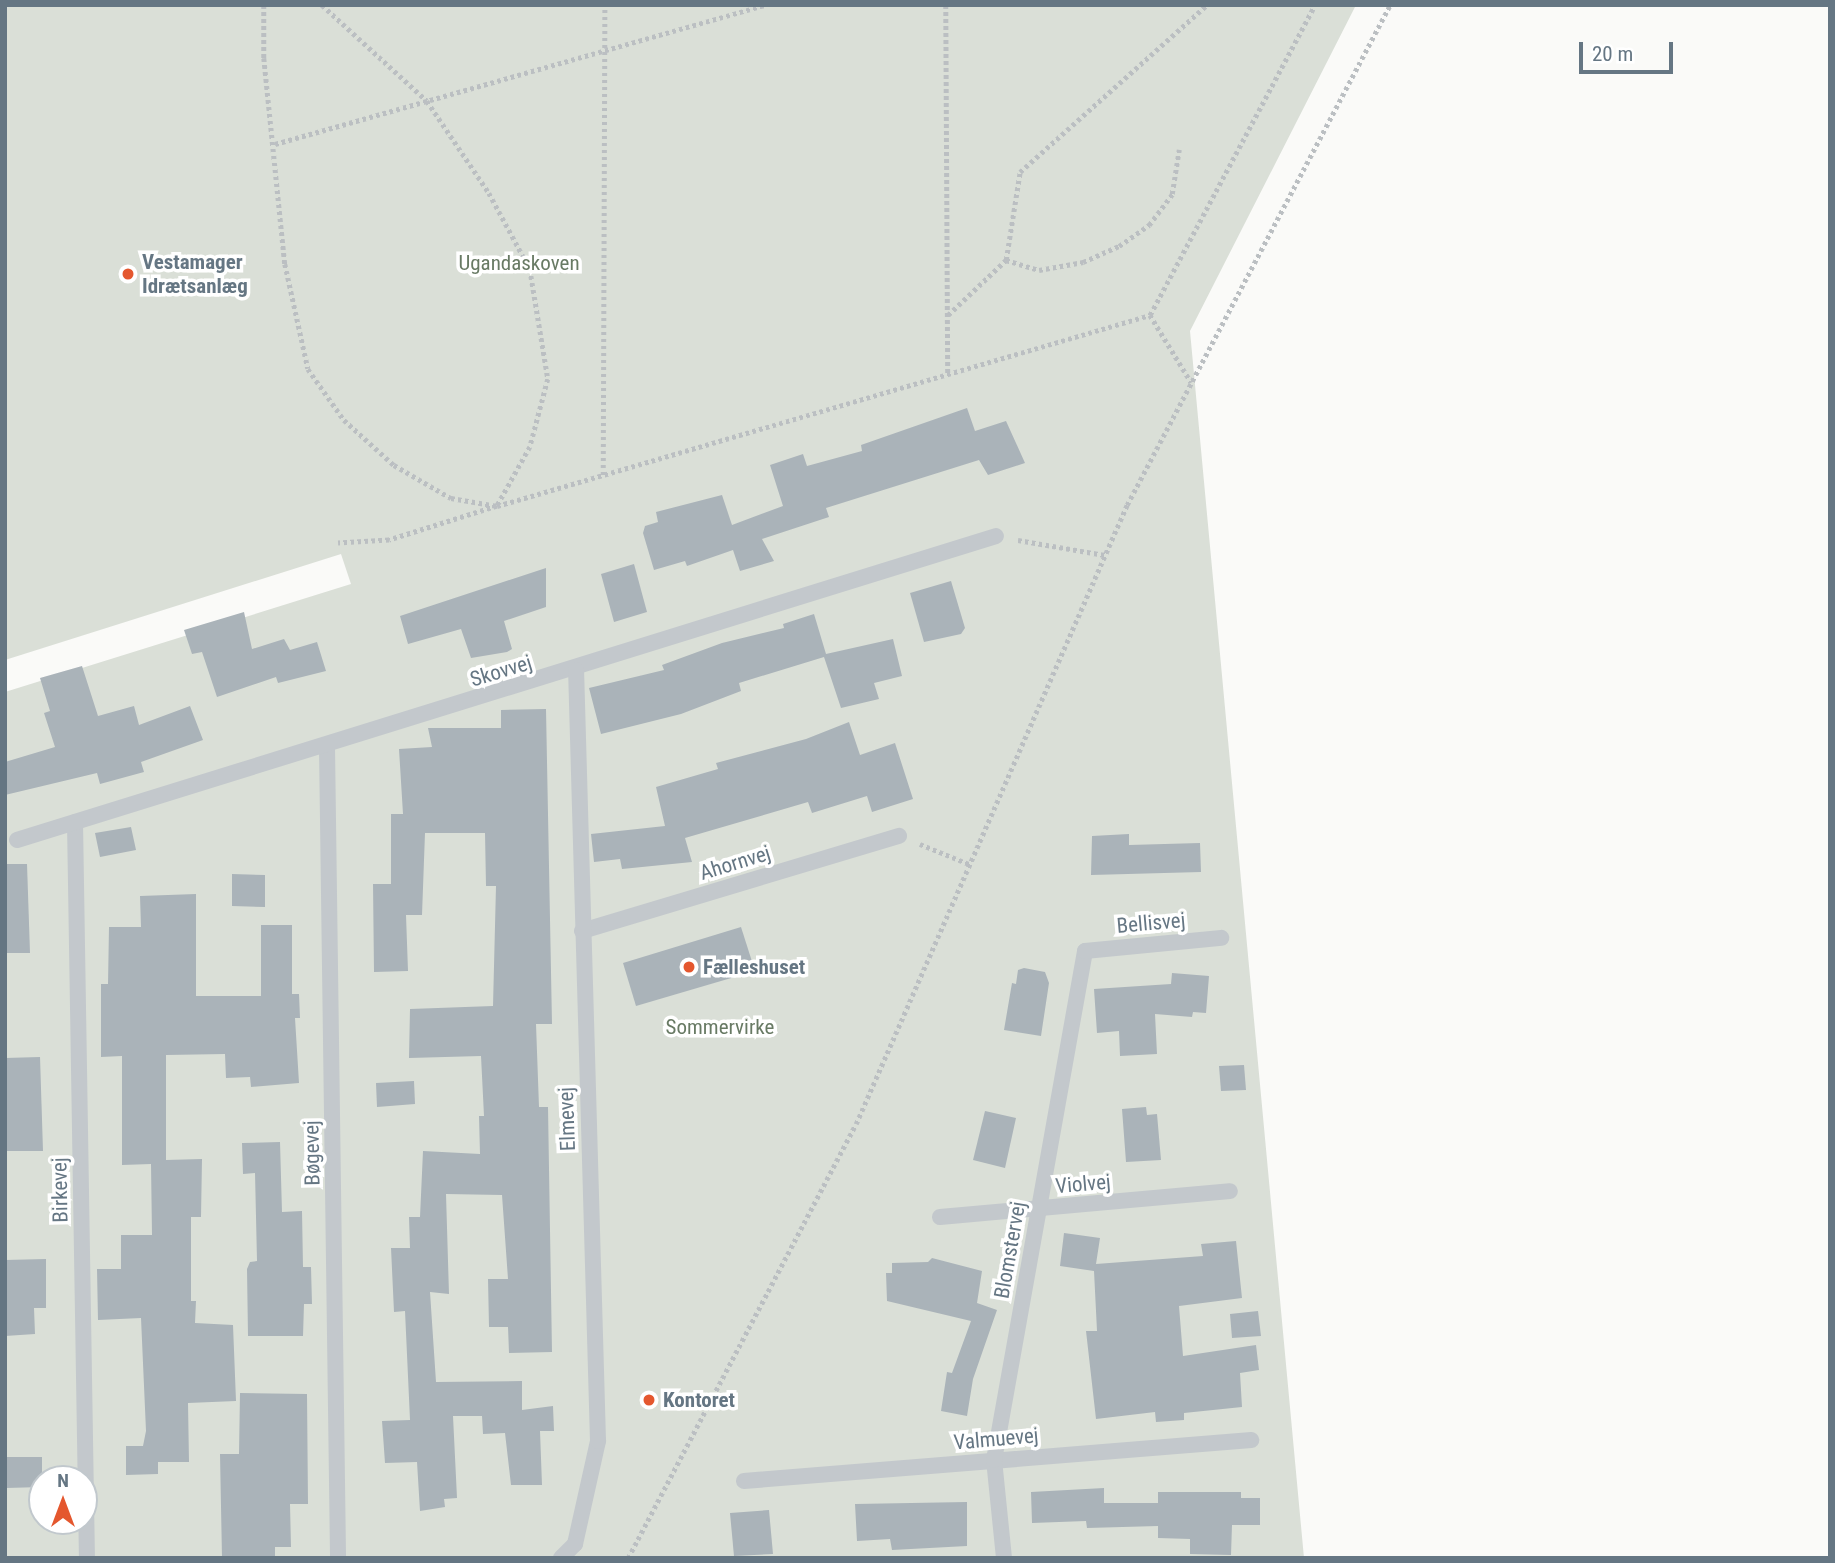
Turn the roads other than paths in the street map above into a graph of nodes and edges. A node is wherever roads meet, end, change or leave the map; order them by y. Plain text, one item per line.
1 (996, 536) road end
2 (576, 670) junction
3 (327, 747) junction
4 (75, 822) junction
5 (899, 836) road end
6 (17, 840) dead end
7 (582, 931) junction
8 (1221, 938) dead end
9 (1085, 951) joint
10 (1230, 1191) dead end
11 (1039, 1209) junction
12 (940, 1217) dead end
13 (1251, 1440) dead end
14 (994, 1460) junction
15 (744, 1481) dead end
16 (87, 1558) edge
17 (338, 1558) edge
18 (561, 1558) edge
19 (1004, 1558) edge

1 - 2 lane, Skovvej
2 - 3 lane, Skovvej
2 - 7 lane, Elmevej
3 - 4 lane, Skovvej
3 - 17 lane, Bøgevej
4 - 6 lane, Skovvej
4 - 16 lane, Birkevej
5 - 7 lane, Ahornvej
7 - 18 lane, Elmevej
8 - 9 lane, Bellisvej
9 - 11 lane, Blomstervej
10 - 11 lane, Violvej
11 - 12 lane, Violvej
11 - 14 lane, Blomstervej
13 - 14 lane, Valmuevej
14 - 15 lane, Valmuevej
14 - 19 lane, Blomstervej

